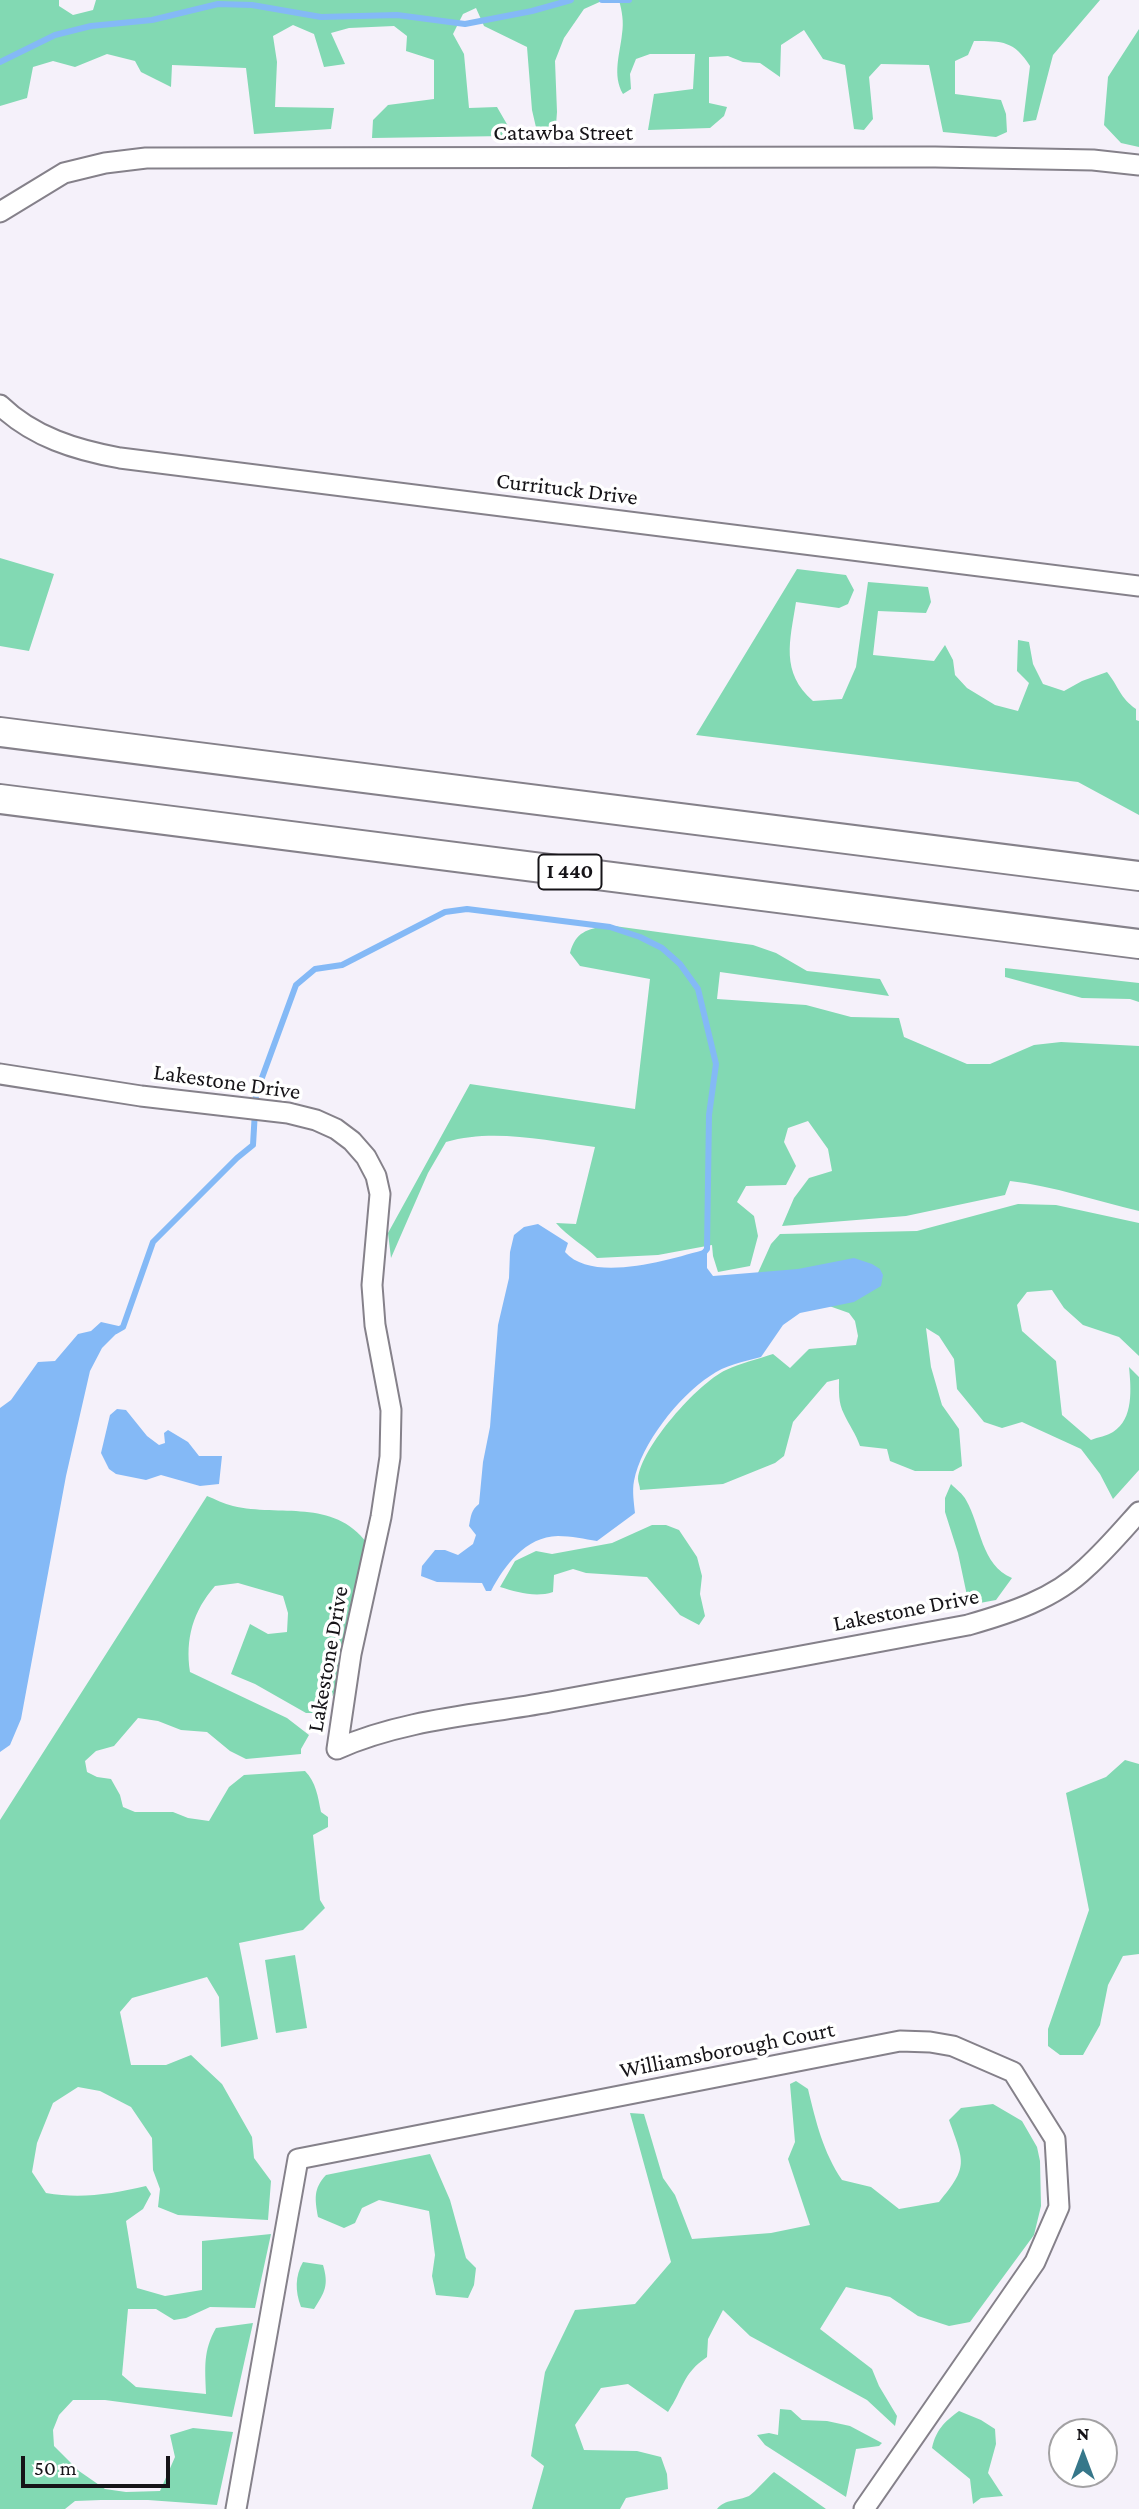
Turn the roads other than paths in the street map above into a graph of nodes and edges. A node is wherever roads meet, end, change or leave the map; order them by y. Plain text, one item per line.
1 (1139, 165) edge
2 (0, 212) edge
3 (0, 405) edge
4 (1139, 586) edge
5 (0, 732) edge
6 (0, 799) edge
7 (1139, 876) edge
8 (1139, 944) edge
9 (0, 1074) edge
10 (1139, 1512) edge
11 (236, 2509) edge
12 (864, 2509) edge

1 - 2 street, Catawba Street
3 - 4 street, Currituck Drive
5 - 7 highway
6 - 8 highway, I 440
9 - 10 street, Lakestone Drive
11 - 12 street, Williamsborough Court

